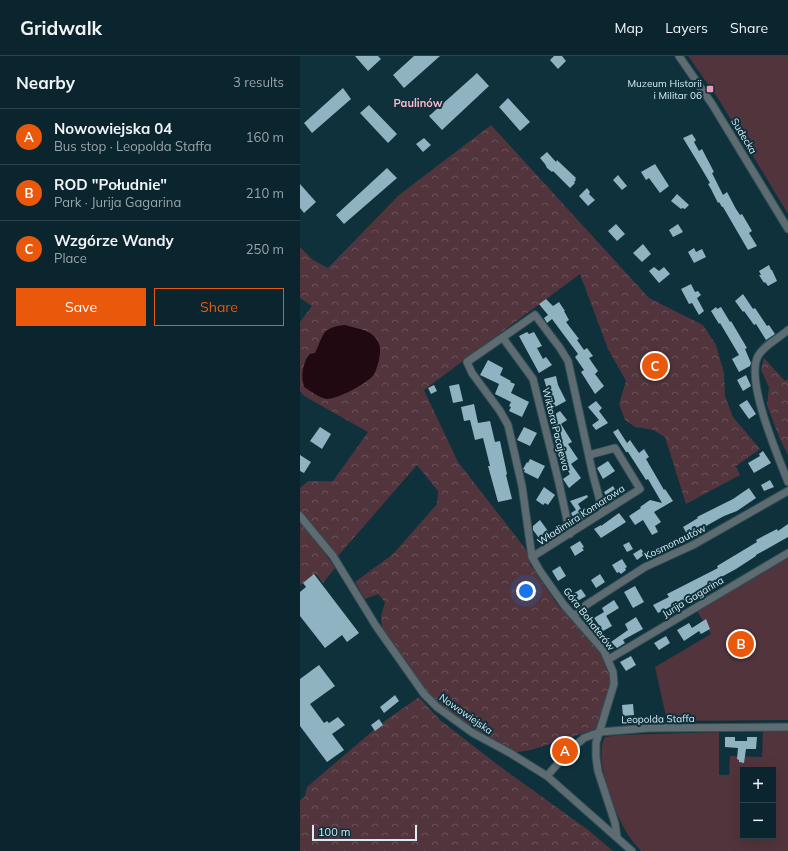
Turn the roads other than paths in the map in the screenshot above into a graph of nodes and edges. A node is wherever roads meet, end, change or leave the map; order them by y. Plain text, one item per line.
1 (679, 56) edge
2 (788, 229) edge
3 (788, 330) edge
4 (504, 338) junction
5 (589, 455) junction
6 (788, 482) edge
7 (788, 491) edge
8 (603, 512) junction
9 (300, 516) edge
10 (570, 534) junction
11 (788, 553) edge
12 (532, 557) junction
13 (574, 616) junction
14 (609, 659) junction
15 (788, 726) edge
16 (600, 732) junction
17 (547, 776) junction
18 (617, 837) junction
19 (632, 851) edge

1 - 2 street, Sudecka
3 - 6 street
4 - 5 street
4 - 10 street, Wiktora Pacajewa
4 - 12 street
5 - 8 street
5 - 8 street, Władimira Komarowa
7 - 13 street, Kosmonautów
8 - 10 street, Władimira Komarowa
9 - 17 street, Nowowiejska
10 - 12 street, Władimira Komarowa
11 - 14 street, Jurija Gagarina
12 - 13 street, Góra Bohaterów
13 - 14 street, Góra Bohaterów
14 - 16 street, Góra Bohaterów
15 - 16 street, Leopolda Staffa
16 - 17 street, Leopolda Staffa
16 - 18 street, Góra Bohaterów
17 - 18 street, Nowowiejska
18 - 19 street, Nowowiejska

